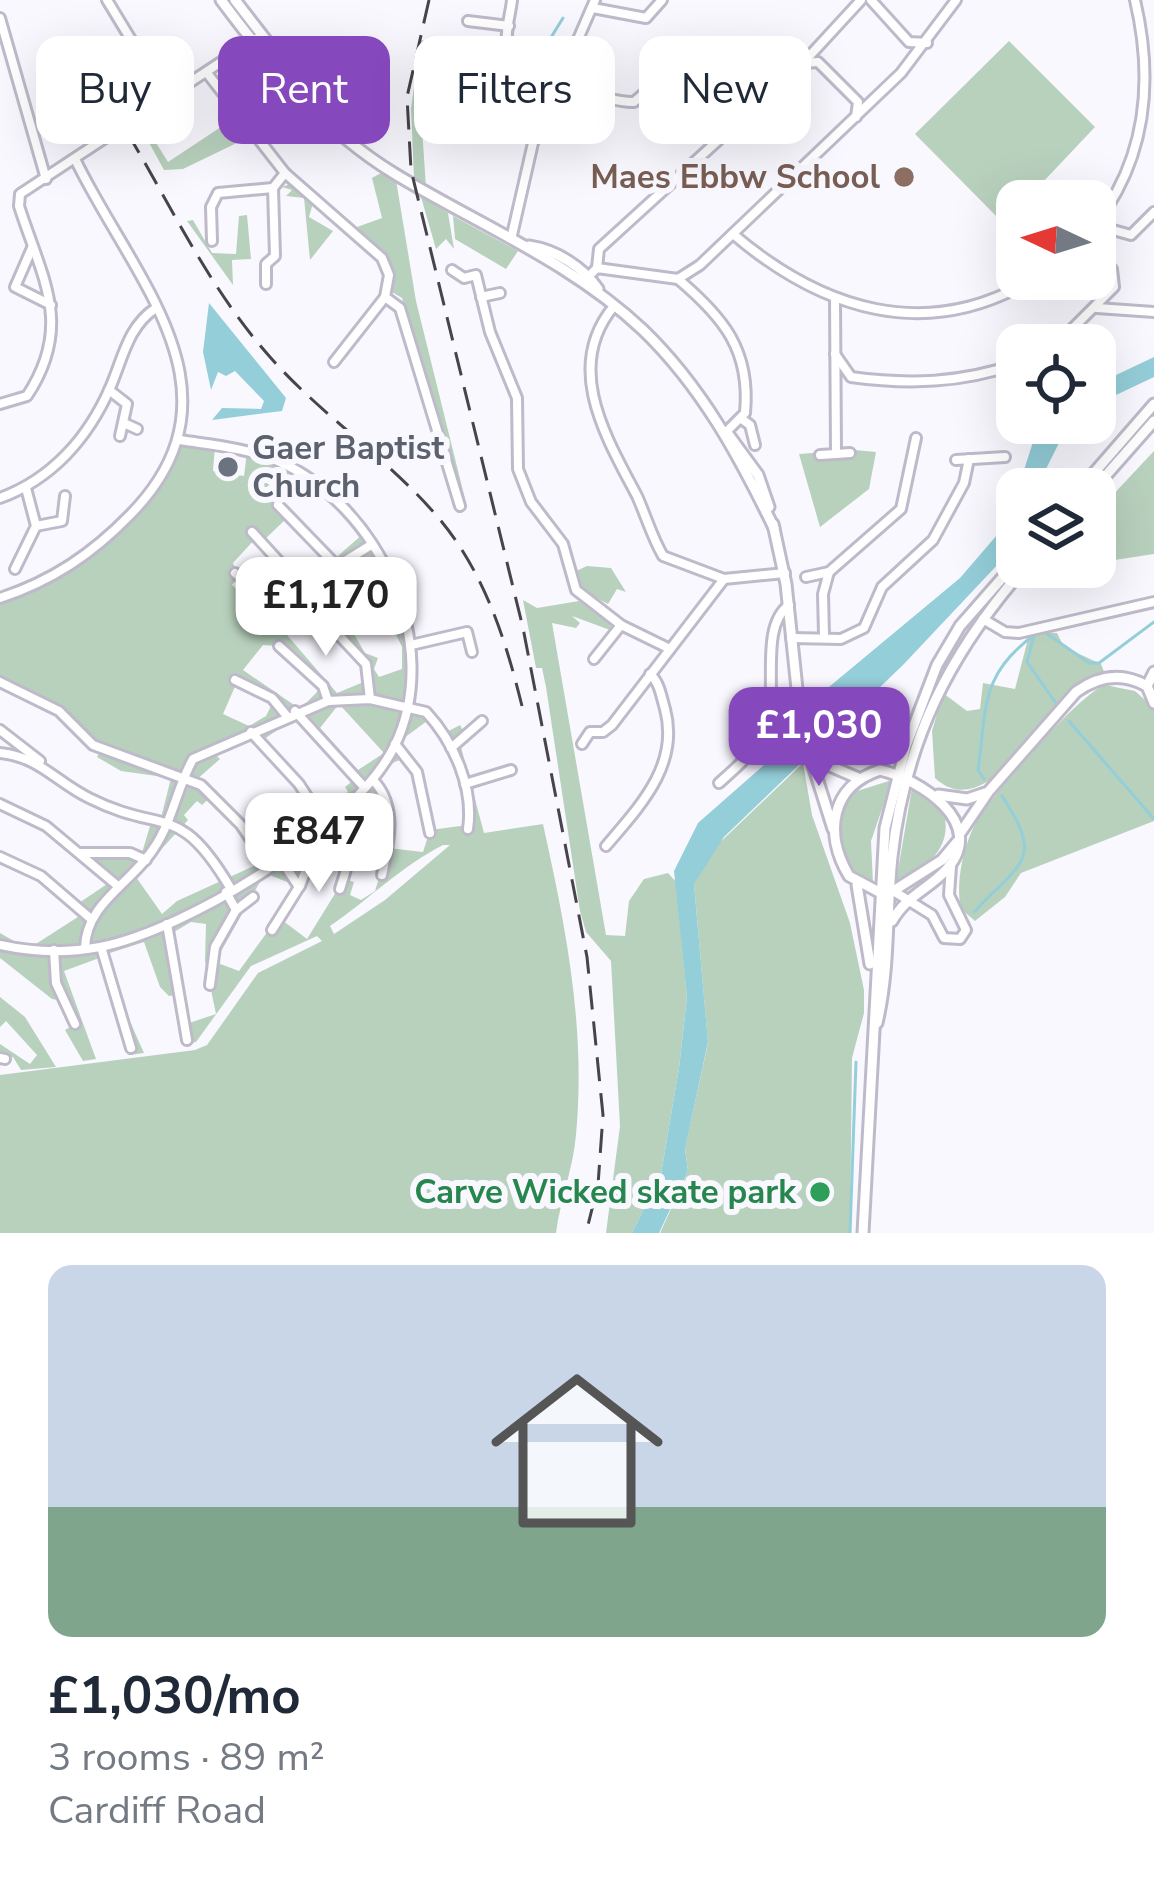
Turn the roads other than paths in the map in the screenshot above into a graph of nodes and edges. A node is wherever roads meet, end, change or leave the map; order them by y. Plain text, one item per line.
1 (106, 0) edge
2 (221, 0) edge
3 (235, 0) edge
4 (512, 0) edge
5 (662, 0) edge
6 (861, 0) edge
7 (871, 0) edge
8 (956, 0) edge
9 (1135, 0) edge
10 (594, 4) edge
11 (0, 18) edge
12 (468, 21) dead end
13 (509, 26) junction
14 (128, 36) edge
15 (254, 36) edge
16 (255, 36) edge
17 (508, 36) edge
18 (580, 36) edge
19 (928, 42) junction
20 (811, 54) edge
21 (811, 62) edge
22 (218, 66) edge
23 (207, 73) junction
24 (194, 81) edge
25 (855, 119) junction
26 (101, 144) edge
27 (354, 144) edge
28 (533, 144) edge
29 (714, 144) edge
30 (76, 161) junction
31 (285, 173) junction
32 (46, 179) junction
33 (273, 188) junction
34 (1116, 192) edge
35 (1154, 212) edge
36 (1116, 231) edge
37 (733, 234) junction
38 (512, 235) junction
39 (212, 241) dead end
40 (32, 248) junction
41 (452, 270) dead end
42 (590, 276) junction
43 (678, 279) junction
44 (266, 284) dead end
45 (500, 293) dead end
46 (996, 296) edge
47 (386, 297) junction
48 (481, 297) junction
49 (835, 300) junction
50 (1102, 300) edge
51 (609, 302) junction
52 (52, 306) junction
53 (156, 308) junction
54 (1097, 308) junction
55 (1154, 312) edge
56 (1079, 324) edge
57 (835, 354) junction
58 (334, 362) dead end
59 (996, 370) edge
60 (109, 391) junction
61 (0, 404) edge
62 (1154, 404) edge
63 (743, 420) junction
64 (1154, 422) edge
65 (126, 424) junction
66 (137, 429) dead end
67 (726, 432) junction
68 (120, 436) dead end
69 (916, 438) dead end
70 (180, 440) junction
71 (755, 445) dead end
72 (850, 453) dead end
73 (836, 454) junction
74 (820, 455) dead end
75 (1006, 457) dead end
76 (968, 459) junction
77 (956, 460) dead end
78 (1098, 468) edge
79 (1113, 468) edge
80 (26, 487) junction
81 (65, 496) dead end
82 (0, 498) edge
83 (278, 505) dead end
84 (460, 506) dead end
85 (36, 526) junction
86 (252, 532) dead end
87 (371, 544) junction
88 (338, 567) junction
89 (15, 569) dead end
90 (829, 572) junction
91 (235, 573) dead end
92 (784, 574) junction
93 (806, 577) dead end
94 (724, 579) junction
95 (996, 586) edge
96 (1007, 588) edge
97 (304, 589) junction
98 (0, 598) edge
99 (1154, 602) edge
100 (789, 605) junction
101 (319, 614) dead end
102 (981, 617) junction
103 (621, 625) junction
104 (824, 635) junction
105 (789, 638) junction
106 (411, 645) junction
107 (279, 646) dead end
108 (670, 649) junction
109 (472, 652) dead end
110 (594, 659) dead end
111 (1154, 672) edge
112 (650, 674) junction
113 (236, 680) dead end
114 (0, 682) edge
115 (1147, 686) junction
116 (370, 698) junction
117 (328, 700) junction
118 (1154, 703) edge
119 (409, 704) junction
120 (291, 713) junction
121 (482, 721) dead end
122 (0, 730) edge
123 (250, 732) junction
124 (920, 738) junction
125 (395, 744) junction
126 (582, 744) dead end
127 (906, 746) junction
128 (451, 748) junction
129 (0, 753) edge
130 (812, 756) junction
131 (41, 763) junction
132 (511, 770) dead end
133 (880, 770) junction
134 (184, 776) junction
135 (903, 777) junction
136 (858, 778) junction
137 (719, 783) dead end
138 (369, 784) junction
139 (466, 784) junction
140 (928, 790) junction
141 (989, 791) junction
142 (0, 804) edge
143 (344, 809) junction
144 (170, 821) junction
145 (325, 824) junction
146 (468, 829) dead end
147 (833, 829) junction
148 (430, 832) dead end
149 (958, 839) junction
150 (607, 846) dead end
151 (79, 853) junction
152 (0, 857) edge
153 (279, 857) junction
154 (146, 860) junction
155 (952, 864) junction
156 (268, 865) junction
157 (307, 867) dead end
158 (382, 875) dead end
159 (856, 885) junction
160 (119, 887) junction
161 (299, 887) junction
162 (340, 889) dead end
163 (228, 891) junction
164 (888, 892) junction
165 (253, 897) dead end
166 (907, 899) junction
167 (236, 910) junction
168 (91, 919) junction
169 (167, 924) junction
170 (890, 926) junction
171 (272, 930) dead end
172 (0, 945) edge
173 (101, 947) junction
174 (85, 949) junction
175 (54, 950) junction
176 (210, 986) dead end
177 (874, 987) junction
178 (75, 1024) dead end
179 (187, 1040) dead end
180 (872, 1040) junction
181 (131, 1048) dead end
182 (863, 1233) edge

1 - 14 street
2 - 15 main road
3 - 16 main road
4 - 13 street
5 - 10 street
6 - 20 street
7 - 19 street
8 - 19 street
9 - 34 street
10 - 18 street
11 - 32 street
12 - 13 street
13 - 17 street
19 - 25 street
21 - 25 street
22 - 23 street
23 - 24 street
23 - 31 street
25 - 37 street
26 - 30 street
27 - 38 main road
28 - 38 street
29 - 42 street
30 - 32 street
30 - 53 street
31 - 33 street
31 - 47 street
32 - 40 street
33 - 39 street
33 - 44 street
35 - 36 street
37 - 43 street
37 - 49 street
38 - 42 main road
40 - 52 street
40 - 52 street
41 - 48 street
42 - 43 street
42 - 51 main road
43 - 63 street
45 - 48 street
46 - 49 street
47 - 58 street
47 - 84 street
48 - 103 street
49 - 57 street
50 - 54 street
51 - 67 main road
51 - 94 street
52 - 61 street
53 - 60 street
53 - 70 street
54 - 55 street
54 - 56 street
57 - 59 street
57 - 73 street
60 - 65 street
60 - 80 street
62 - 78 main road
63 - 67 street
63 - 71 street
64 - 79 main road
65 - 66 street
65 - 68 street
67 - 92 main road
69 - 90 street
70 - 87 street
70 - 98 street
72 - 73 street
73 - 74 street
75 - 76 street
76 - 77 street
76 - 104 street
80 - 82 street
80 - 85 street
81 - 85 street
83 - 88 street
85 - 89 street
86 - 97 street
87 - 88 street
87 - 106 street
88 - 97 street
90 - 93 street
90 - 104 street
91 - 97 street
92 - 94 street
92 - 100 main road
94 - 108 street
95 - 127 main road
96 - 102 main road
99 - 102 street
100 - 105 main road
100 - 137 street
101 - 116 street
102 - 124 main road
103 - 108 street
103 - 110 street
104 - 105 street
105 - 130 main road
106 - 109 street
106 - 119 street
107 - 117 street
108 - 112 street
111 - 115 main road
112 - 126 street
112 - 150 street
113 - 120 street
114 - 134 street
115 - 118 main road
115 - 141 main road
116 - 117 street
116 - 119 street
117 - 120 street
119 - 125 street
119 - 128 street
120 - 123 street
120 - 138 street
121 - 128 street
122 - 131 street
123 - 134 street
123 - 145 street
124 - 135 main road
124 - 140 main road
125 - 138 street
125 - 148 street
127 - 133 main road
127 - 135 main road
128 - 139 street
129 - 131 street
130 - 136 main road
130 - 147 main road
131 - 144 street
132 - 139 street
133 - 135 main road
133 - 136 main road
134 - 144 street
134 - 156 street
135 - 140 main road
135 - 164 main road
136 - 147 main road
138 - 143 street
138 - 158 street
139 - 146 street
140 - 141 main road
140 - 149 main road
141 - 149 main road
142 - 151 street
143 - 145 street
143 - 162 street
144 - 154 street
144 - 163 street
145 - 153 street
147 - 159 main road
149 - 155 main road
149 - 164 main road
151 - 154 street
151 - 160 street
152 - 168 street
153 - 156 street
153 - 161 street
154 - 160 street
155 - 166 main road
155 - 166 street
156 - 163 street
157 - 161 street
159 - 164 main road
159 - 177 main road
160 - 168 street
161 - 171 street
163 - 167 street
163 - 169 street
164 - 166 street
164 - 170 main road
164 - 177 main road
165 - 167 street
166 - 170 main road
167 - 176 street
168 - 174 street
169 - 173 street
169 - 179 street
170 - 180 main road
172 - 175 street
173 - 174 street
173 - 181 street
174 - 175 street
175 - 178 street
177 - 180 main road
180 - 182 main road

